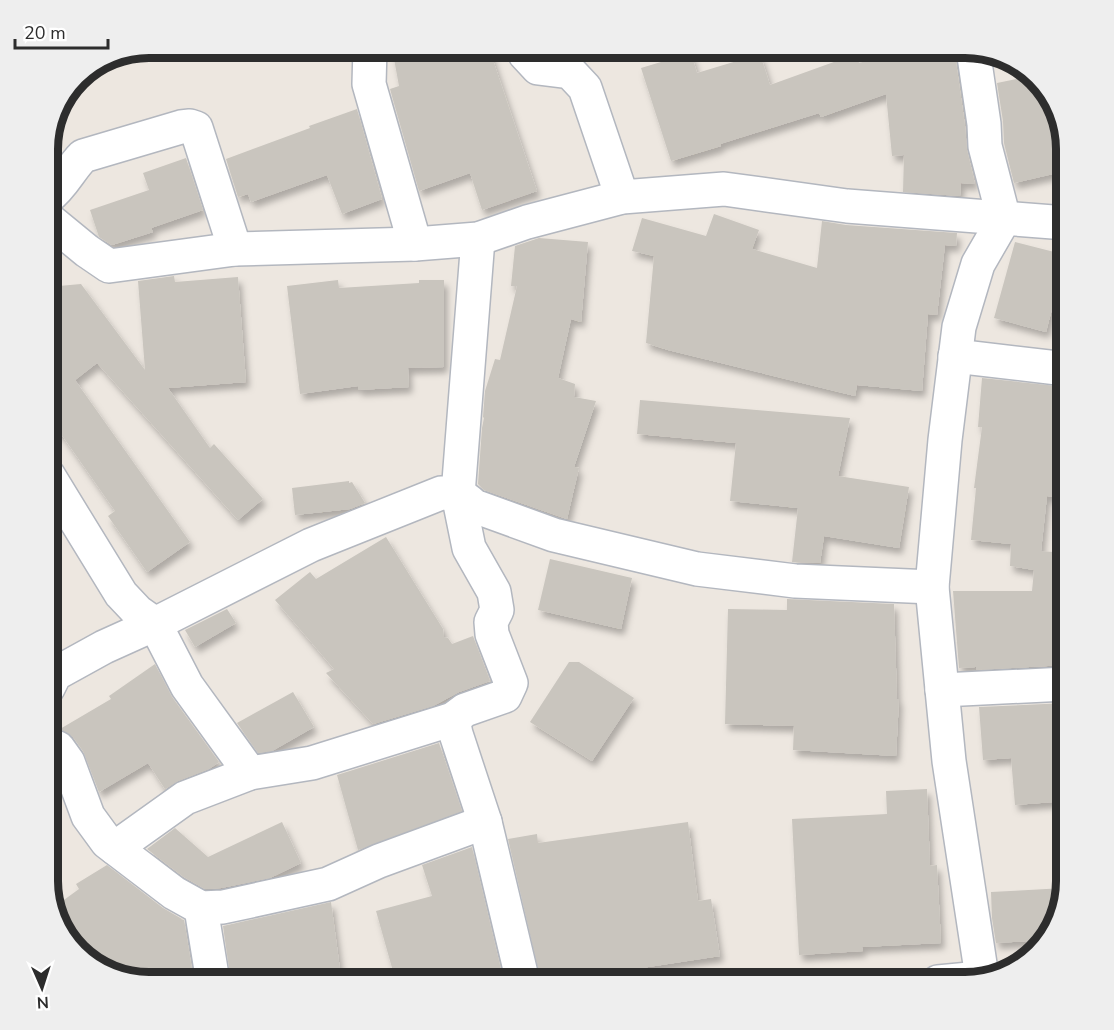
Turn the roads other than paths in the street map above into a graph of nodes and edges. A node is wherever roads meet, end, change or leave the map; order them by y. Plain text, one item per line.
1 (370, 59) edge
2 (530, 59) edge
3 (975, 60) edge
4 (59, 189) edge
5 (622, 197) junction
6 (1004, 219) junction
7 (1055, 222) edge
8 (59, 228) edge
9 (478, 239) junction
10 (415, 244) junction
11 (235, 249) junction
12 (955, 357) junction
13 (1055, 368) edge
14 (59, 493) edge
15 (458, 494) junction
16 (932, 587) junction
17 (155, 624) junction
18 (59, 672) edge
19 (1056, 684) edge
20 (942, 690) junction
21 (453, 718) junction
22 (59, 749) edge
23 (250, 773) junction
24 (485, 822) junction
25 (115, 849) junction
26 (201, 908) junction
27 (980, 970) edge
28 (211, 972) edge
29 (521, 972) edge

1 - 10 street
2 - 5 street
3 - 6 street
4 - 11 street
5 - 6 street
5 - 9 street
6 - 7 street
6 - 12 street
8 - 11 street
9 - 10 street
9 - 15 street
10 - 11 street
12 - 13 street
12 - 16 street
14 - 17 street
15 - 16 street
15 - 17 street
15 - 21 street
16 - 20 street
17 - 18 street
17 - 23 street
19 - 20 street
20 - 27 street
21 - 23 street
21 - 24 street
22 - 25 street
23 - 25 street
24 - 26 street
24 - 29 street
25 - 26 street
26 - 28 street

